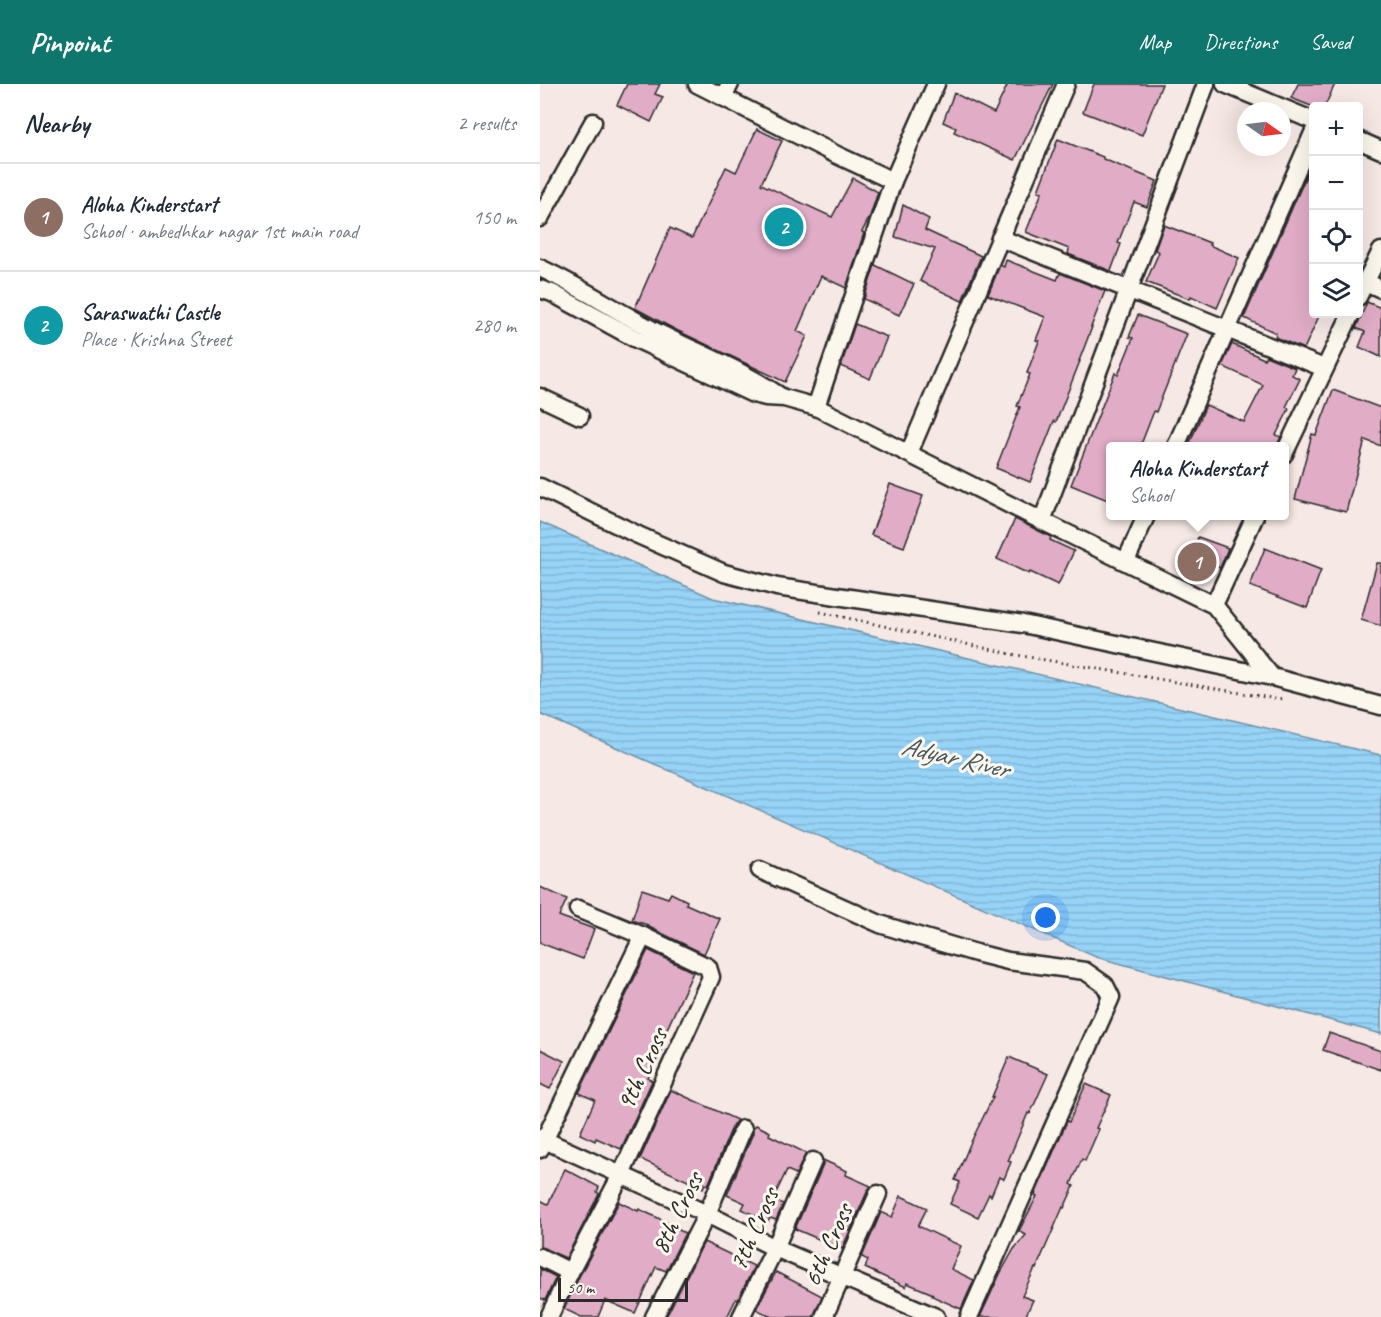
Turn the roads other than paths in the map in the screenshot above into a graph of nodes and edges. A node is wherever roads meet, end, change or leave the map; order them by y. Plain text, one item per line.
1 (697, 84) edge
2 (936, 84) edge
3 (1066, 84) edge
4 (1206, 84) edge
5 (1225, 84) edge
6 (726, 91) edge
7 (1309, 119) edge
8 (592, 122) dead end
9 (1363, 142) edge
10 (1309, 143) edge
11 (1381, 150) edge
12 (893, 181) junction
13 (540, 218) edge
14 (1000, 238) junction
15 (1381, 251) edge
16 (540, 268) edge
17 (540, 289) edge
18 (1129, 289) junction
19 (1368, 289) edge
20 (1349, 318) edge
21 (1228, 329) junction
22 (640, 332) junction
23 (1324, 368) junction
24 (540, 397) edge
25 (816, 406) junction
26 (580, 416) dead end
27 (1178, 442) edge
28 (1289, 443) edge
29 (909, 453) junction
30 (540, 487) edge
31 (1144, 520) edge
32 (1253, 520) edge
33 (1042, 521) junction
34 (1126, 561) junction
35 (1214, 605) junction
36 (1272, 676) junction
37 (1381, 706) edge
38 (760, 870) dead end
39 (579, 909) dead end
40 (643, 936) junction
41 (743, 1129) dead end
42 (542, 1143) edge
43 (813, 1161) dead end
44 (621, 1175) junction
45 (878, 1194) dead end
46 (707, 1214) junction
47 (775, 1248) junction
48 (540, 1257) edge
49 (570, 1272) junction
50 (843, 1277) junction
51 (914, 1313) edge
52 (549, 1317) edge
53 (654, 1317) edge
54 (741, 1317) edge
55 (824, 1317) edge
56 (936, 1317) edge
57 (969, 1317) edge

1 - 6 street
2 - 12 street
3 - 14 street
4 - 18 street
5 - 7 street
6 - 12 street
8 - 13 street
9 - 11 street
10 - 21 street
12 - 25 street
14 - 18 street
14 - 29 street
15 - 19 street
16 - 22 street
17 - 22 street
18 - 21 street
18 - 33 street
20 - 23 street
21 - 23 street
21 - 27 street
22 - 25 street
23 - 28 street
24 - 26 street
25 - 29 street
29 - 33 street
30 - 36 street
31 - 34 street
32 - 35 street
33 - 34 street
34 - 35 street
35 - 36 street
36 - 37 street
38 - 57 street
39 - 40 street, 9th Cross
40 - 42 street
40 - 44 street, 9th Cross
41 - 46 street, 8th Cross
42 - 44 street
43 - 47 street, 7th Cross
44 - 46 street
44 - 49 street, 9th Cross
45 - 50 street, 6th Cross
46 - 47 street
46 - 53 street, 8th Cross
47 - 50 street
47 - 54 street, 7th Cross
48 - 49 street
49 - 52 street, 9th Cross
50 - 51 street
50 - 55 street, 6th Cross
51 - 56 street

